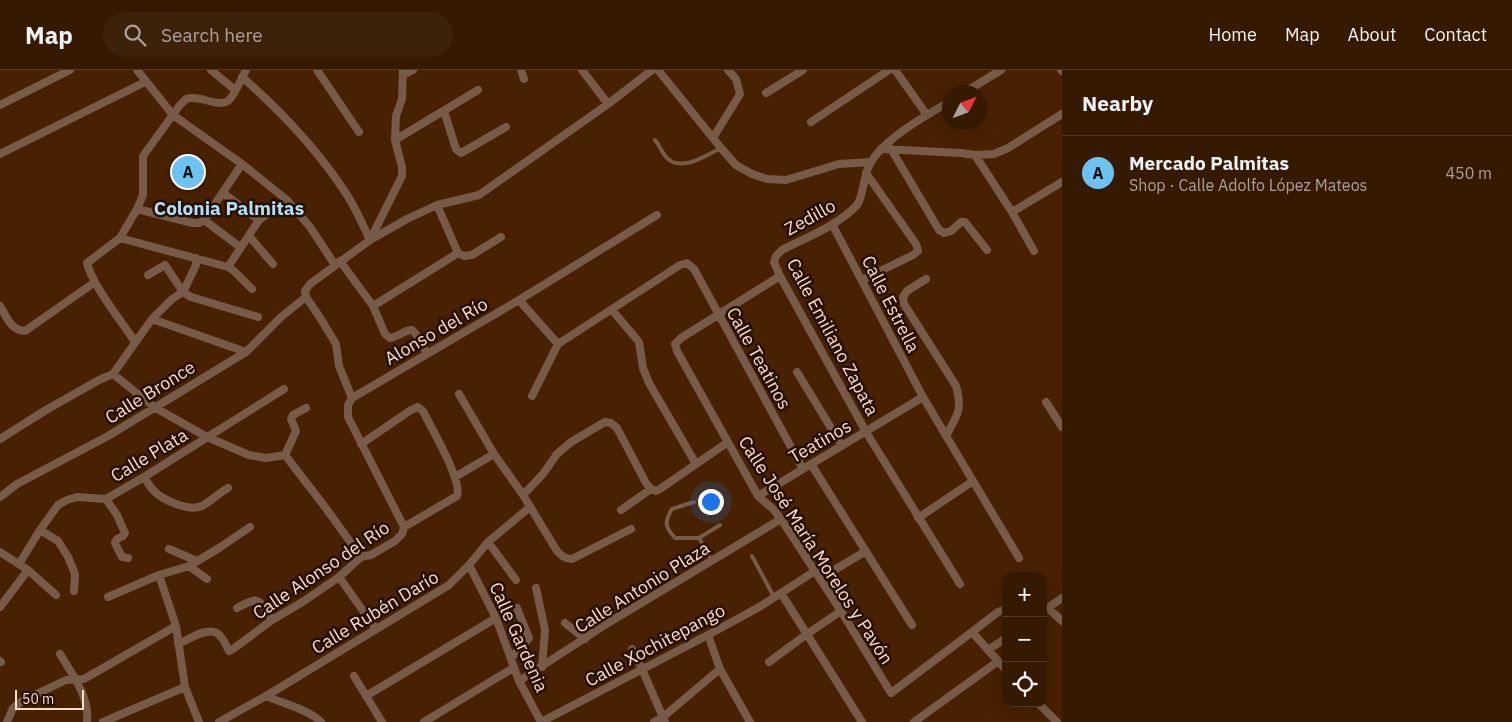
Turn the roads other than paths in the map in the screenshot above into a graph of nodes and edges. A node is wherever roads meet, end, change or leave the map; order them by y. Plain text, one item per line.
1 (70, 70) edge
2 (136, 70) edge
3 (211, 70) edge
4 (317, 70) edge
5 (413, 70) edge
6 (521, 70) edge
7 (582, 70) edge
8 (652, 70) edge
9 (658, 70) edge
10 (728, 70) edge
11 (803, 70) edge
12 (889, 70) edge
13 (895, 70) edge
14 (1001, 70) edge
15 (403, 72) edge
16 (244, 74) edge
17 (524, 79) dead end
18 (145, 82) junction
19 (976, 85) edge
20 (235, 90) junction
21 (478, 90) dead end
22 (766, 94) dead end
23 (608, 104) junction
24 (0, 105) edge
25 (942, 107) edge
26 (444, 111) junction
27 (1062, 114) edge
28 (173, 115) junction
29 (927, 115) junction
30 (811, 122) dead end
31 (506, 127) dead end
32 (359, 132) dead end
33 (713, 138) junction
34 (395, 140) junction
35 (655, 140) dead end
36 (720, 148) junction
37 (881, 149) junction
38 (890, 149) junction
39 (0, 154) edge
40 (975, 155) junction
41 (870, 162) junction
42 (242, 164) junction
43 (866, 172) junction
44 (1062, 182) edge
45 (223, 193) junction
46 (287, 200) junction
47 (437, 205) junction
48 (137, 209) junction
49 (1012, 212) junction
50 (657, 215) dead end
51 (259, 220) junction
52 (202, 221) junction
53 (832, 224) junction
54 (249, 236) junction
55 (501, 237) dead end
56 (120, 238) junction
57 (370, 240) junction
58 (240, 247) junction
59 (987, 250) dead end
60 (1034, 251) dead end
61 (458, 253) junction
62 (776, 256) joint
63 (196, 258) junction
64 (338, 263) junction
65 (273, 264) dead end
66 (228, 267) junction
67 (148, 275) dead end
68 (780, 276) junction
69 (926, 279) dead end
70 (862, 280) junction
71 (95, 282) junction
72 (252, 289) dead end
73 (183, 292) junction
74 (306, 297) junction
75 (519, 300) junction
76 (0, 306) edge
77 (373, 306) junction
78 (612, 310) junction
79 (718, 315) junction
80 (258, 318) dead end
81 (152, 319) junction
82 (135, 342) junction
83 (558, 344) junction
84 (246, 352) junction
85 (427, 354) junction
86 (797, 372) dead end
87 (113, 374) junction
88 (284, 389) dead end
89 (459, 394) dead end
90 (532, 396) dead end
91 (922, 397) junction
92 (352, 398) junction
93 (1046, 402) dead end
94 (154, 406) junction
95 (306, 408) dead end
96 (1062, 427) edge
97 (866, 432) junction
98 (946, 436) junction
99 (208, 437) junction
100 (0, 439) edge
101 (728, 442) junction
102 (361, 444) junction
103 (842, 446) junction
104 (494, 454) junction
105 (285, 455) junction
106 (696, 464) junction
107 (811, 464) junction
108 (803, 469) junction
109 (144, 477) junction
110 (455, 477) junction
111 (973, 481) junction
112 (228, 488) dead end
113 (651, 489) junction
114 (523, 495) junction
115 (758, 496) junction
116 (0, 497) edge
117 (106, 499) junction
118 (694, 502) dead end
119 (530, 507) junction
120 (621, 510) dead end
121 (918, 518) junction
122 (781, 519) junction
123 (720, 525) dead end
124 (250, 527) dead end
125 (404, 527) junction
126 (630, 528) dead end
127 (40, 530) junction
128 (700, 538) junction
129 (488, 542) junction
130 (169, 549) dead end
131 (866, 551) junction
132 (0, 552) edge
133 (752, 556) dead end
134 (361, 557) junction
135 (128, 558) dead end
136 (1020, 558) dead end
137 (197, 561) junction
138 (712, 561) junction
139 (19, 564) junction
140 (469, 565) junction
141 (189, 566) junction
142 (28, 570) junction
143 (815, 570) junction
144 (836, 570) dead end
145 (159, 575) junction
146 (339, 577) junction
147 (207, 579) dead end
148 (516, 580) dead end
149 (960, 584) dead end
150 (536, 588) dead end
151 (74, 592) dead end
152 (56, 595) dead end
153 (777, 595) junction
154 (108, 597) dead end
155 (1062, 598) edge
156 (0, 607) edge
157 (237, 608) dead end
158 (517, 608) dead end
159 (1047, 609) edge
160 (1002, 610) edge
161 (841, 611) junction
162 (1047, 611) edge
163 (496, 618) junction
164 (272, 620) junction
165 (1062, 621) edge
166 (565, 623) dead end
167 (912, 625) dead end
168 (176, 626) junction
169 (376, 629) junction
170 (972, 632) junction
171 (807, 634) junction
172 (708, 635) junction
173 (585, 639) junction
174 (1002, 641) edge
175 (178, 644) junction
176 (632, 649) dead end
177 (988, 650) junction
178 (60, 654) dead end
179 (511, 658) junction
180 (769, 662) dead end
181 (998, 662) junction
182 (1002, 666) edge
183 (542, 667) junction
184 (514, 668) junction
185 (642, 669) junction
186 (720, 669) junction
187 (354, 676) dead end
188 (76, 679) junction
189 (519, 681) junction
190 (185, 687) junction
191 (266, 696) junction
192 (366, 696) junction
193 (1042, 707) edge
194 (234, 718) edge
195 (664, 719) edge
196 (6, 722) edge
197 (87, 722) edge
198 (103, 722) edge
199 (199, 722) edge
200 (220, 722) edge
201 (321, 722) edge
202 (382, 722) edge
203 (424, 722) edge
204 (541, 722) edge
205 (654, 722) edge
206 (750, 722) edge
207 (862, 722) edge
208 (914, 722) edge
209 (1057, 722) edge

1 - 24 street
2 - 18 street
3 - 20 street
4 - 32 street
5 - 15 street
6 - 17 street
7 - 23 street
8 - 23 street, Calle Bronce
9 - 33 street
10 - 33 street
11 - 22 street
12 - 30 street
13 - 29 street
14 - 19 street
15 - 34 street
16 - 20 street
16 - 57 street
18 - 28 street
18 - 39 street
20 - 28 street
21 - 26 street
23 - 47 street, Calle Bronce
25 - 29 street, Zedillo
26 - 31 street
26 - 34 street
27 - 40 street
28 - 42 street
28 - 48 street
29 - 37 street, Zedillo
33 - 36 street
34 - 57 street
35 - 36 lane
36 - 41 street
37 - 38 street
37 - 41 street, Zedillo
38 - 40 street
38 - 59 street
40 - 49 street
41 - 43 street, Zedillo
42 - 45 street
42 - 46 street
43 - 53 street, Zedillo
43 - 70 street
44 - 49 street
45 - 51 street
45 - 52 street
46 - 51 street
46 - 64 street
47 - 57 street, Calle Bronce
47 - 61 street
48 - 52 street
48 - 56 street
49 - 60 street
50 - 75 street, Alonso del Río
51 - 54 street
52 - 58 street
53 - 62 street, Zedillo
53 - 70 street, Calle Estrella
54 - 58 street
54 - 65 street
55 - 61 street
56 - 63 street
56 - 71 street
57 - 64 street, Calle Bronce
58 - 66 street
61 - 77 street
62 - 68 street, Calle Emiliano Zapata
63 - 66 street
63 - 73 street
64 - 74 street, Calle Bronce
64 - 77 street
66 - 72 street
67 - 73 street
68 - 79 street
68 - 97 street, Calle Emiliano Zapata
69 - 98 street
70 - 91 street, Calle Estrella
71 - 76 street
71 - 82 street
73 - 80 street
73 - 81 street
74 - 84 street, Calle Bronce
74 - 92 street
75 - 83 street
75 - 85 street, Alonso del Río
77 - 85 street
78 - 79 street, Calle Teatinos
78 - 83 street
78 - 106 street
79 - 101 street, Calle José María Morelos y Pavón
79 - 108 street, Calle Teatinos
81 - 82 street
81 - 84 street
82 - 87 street
83 - 90 street
84 - 94 street, Calle Bronce
85 - 92 street, Alonso del Río
86 - 103 street
87 - 94 street
87 - 100 street
88 - 99 street, Calle Plata
89 - 104 street
91 - 97 street, Teatinos
91 - 98 street, Calle Estrella
92 - 102 street
93 - 96 street
94 - 99 street
94 - 116 street, Calle Bronce
95 - 105 street
97 - 103 street, Teatinos
97 - 121 street, Calle Emiliano Zapata
98 - 111 street, Calle Estrella
99 - 105 street
99 - 109 street, Calle Plata
101 - 106 street
101 - 115 street, Calle José María Morelos y Pavón
102 - 110 street
102 - 125 street
103 - 107 street, Teatinos
104 - 110 street
104 - 114 street
105 - 134 street
106 - 113 street
107 - 108 street, Teatinos
107 - 131 street
108 - 115 street, Teatinos
109 - 112 street
109 - 117 street, Calle Plata
110 - 125 street, Calle Alonso del Río
111 - 121 street
111 - 136 street, Calle Estrella
113 - 114 street
113 - 120 street
114 - 119 street
115 - 122 street, Calle José María Morelos y Pavón
117 - 127 street, Calle Plata
117 - 135 street
118 - 128 lane
119 - 126 street
119 - 129 street, Calle Rubén Darío
121 - 149 street, Calle Emiliano Zapata
122 - 138 street, Calle Antonio Plaza
122 - 143 street, Calle José María Morelos y Pavón
123 - 128 lane
124 - 137 street
125 - 134 street, Calle Alonso del Río
127 - 139 street, Calle Plata
127 - 151 street
128 - 138 lane
129 - 140 street, Calle Rubén Darío
129 - 148 street
130 - 137 street
131 - 144 street
131 - 167 street
132 - 139 street
133 - 153 lane
134 - 146 street, Calle Alonso del Río
137 - 141 street
138 - 173 street, Calle Antonio Plaza
139 - 142 street
140 - 163 street, Calle Gardenia
140 - 169 street, Calle Rubén Darío
141 - 145 street
141 - 147 street
142 - 152 street
142 - 156 street
143 - 153 street, Calle Xochitepango
143 - 161 street, Calle José María Morelos y Pavón
145 - 154 street
145 - 168 street
146 - 164 street, Calle Alonso del Río
146 - 169 street
150 - 183 street
153 - 171 street
153 - 172 street, Calle Xochitepango
155 - 159 street
157 - 164 street
158 - 179 street
160 - 170 street
161 - 170 street, Calle José María Morelos y Pavón
161 - 171 street
162 - 165 street
163 - 179 street, Calle Gardenia
163 - 192 street
164 - 175 street, Calle Alonso del Río
166 - 173 street
168 - 175 street
168 - 188 street
169 - 191 street, Calle Rubén Darío
170 - 177 street
171 - 180 street
171 - 207 street
172 - 185 street, Calle Xochitepango
172 - 186 street
173 - 183 street, Calle Antonio Plaza
174 - 177 street
175 - 190 street
176 - 185 street
177 - 181 street
178 - 188 street
179 - 184 street, Calle Gardenia
181 - 182 street
181 - 208 street
183 - 189 street, Calle Antonio Plaza
184 - 189 street, Calle Gardenia
184 - 203 street
185 - 195 street
185 - 204 street, Calle Xochitepango
186 - 195 street
186 - 206 street
187 - 192 street
188 - 196 street
188 - 197 street
189 - 204 street, Calle Gardenia
190 - 198 street
190 - 199 street
191 - 194 street, Calle Rubén Darío
191 - 201 street
192 - 202 street
193 - 209 street
194 - 200 street, Calle Rubén Darío
195 - 205 street

